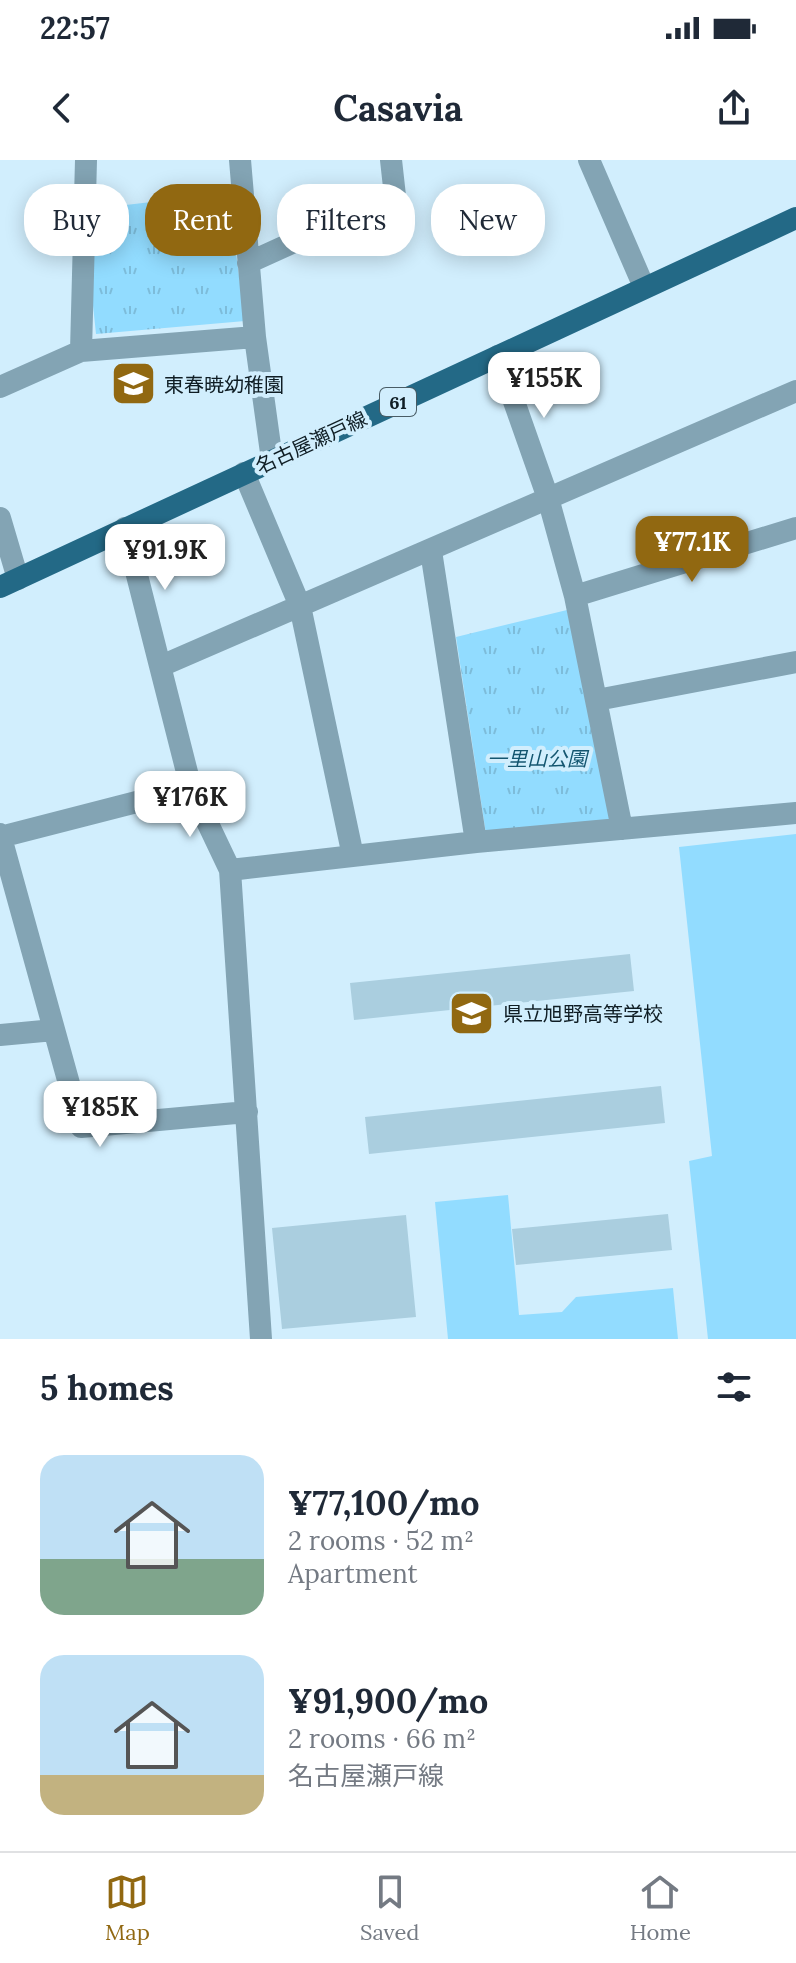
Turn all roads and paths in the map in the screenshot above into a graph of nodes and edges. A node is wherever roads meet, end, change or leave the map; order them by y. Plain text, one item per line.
1 (86, 160) edge
2 (240, 160) edge
3 (391, 160) edge
4 (589, 160) edge
5 (796, 218) edge
6 (248, 263) junction
7 (644, 287) junction
8 (255, 337) junction
9 (81, 351) junction
10 (498, 356) junction
11 (0, 387) edge
12 (796, 391) edge
13 (272, 460) junction
14 (244, 473) junction
15 (548, 498) junction
16 (0, 518) edge
17 (125, 528) junction
18 (796, 528) edge
19 (431, 551) junction
20 (9, 583) edge
21 (575, 596) junction
22 (300, 606) junction
23 (796, 662) edge
24 (161, 666) junction
25 (597, 700) junction
26 (191, 788) junction
27 (796, 813) edge
28 (622, 829) junction
29 (0, 836) edge
30 (476, 842) junction
31 (353, 856) junction
32 (230, 870) junction
33 (54, 1030) junction
34 (0, 1035) edge
35 (247, 1112) junction
36 (261, 1339) edge

1 - 9 street
2 - 6 street
3 - 6 street
4 - 7 street
5 - 7 main road, 名古屋瀬戸線 / 61
6 - 8 street
7 - 10 main road, 名古屋瀬戸線 / 61
8 - 9 street
8 - 13 street
9 - 11 street
10 - 13 main road, 名古屋瀬戸線 / 61
10 - 15 street
12 - 15 street
13 - 14 main road, 名古屋瀬戸線 / 61
14 - 17 main road, 名古屋瀬戸線 / 61
14 - 22 street
15 - 19 street
15 - 21 street
16 - 20 street
17 - 20 main road, 名古屋瀬戸線 / 61
17 - 24 street
18 - 21 street
19 - 22 street
19 - 30 street
21 - 25 street
22 - 24 street
22 - 31 street
23 - 25 street
24 - 26 street
25 - 28 street
26 - 29 street
26 - 32 street
27 - 28 street
28 - 30 street
29 - 33 street
30 - 31 street
31 - 32 street
32 - 35 street
33 - 34 street
33 - 35 street
35 - 36 street

